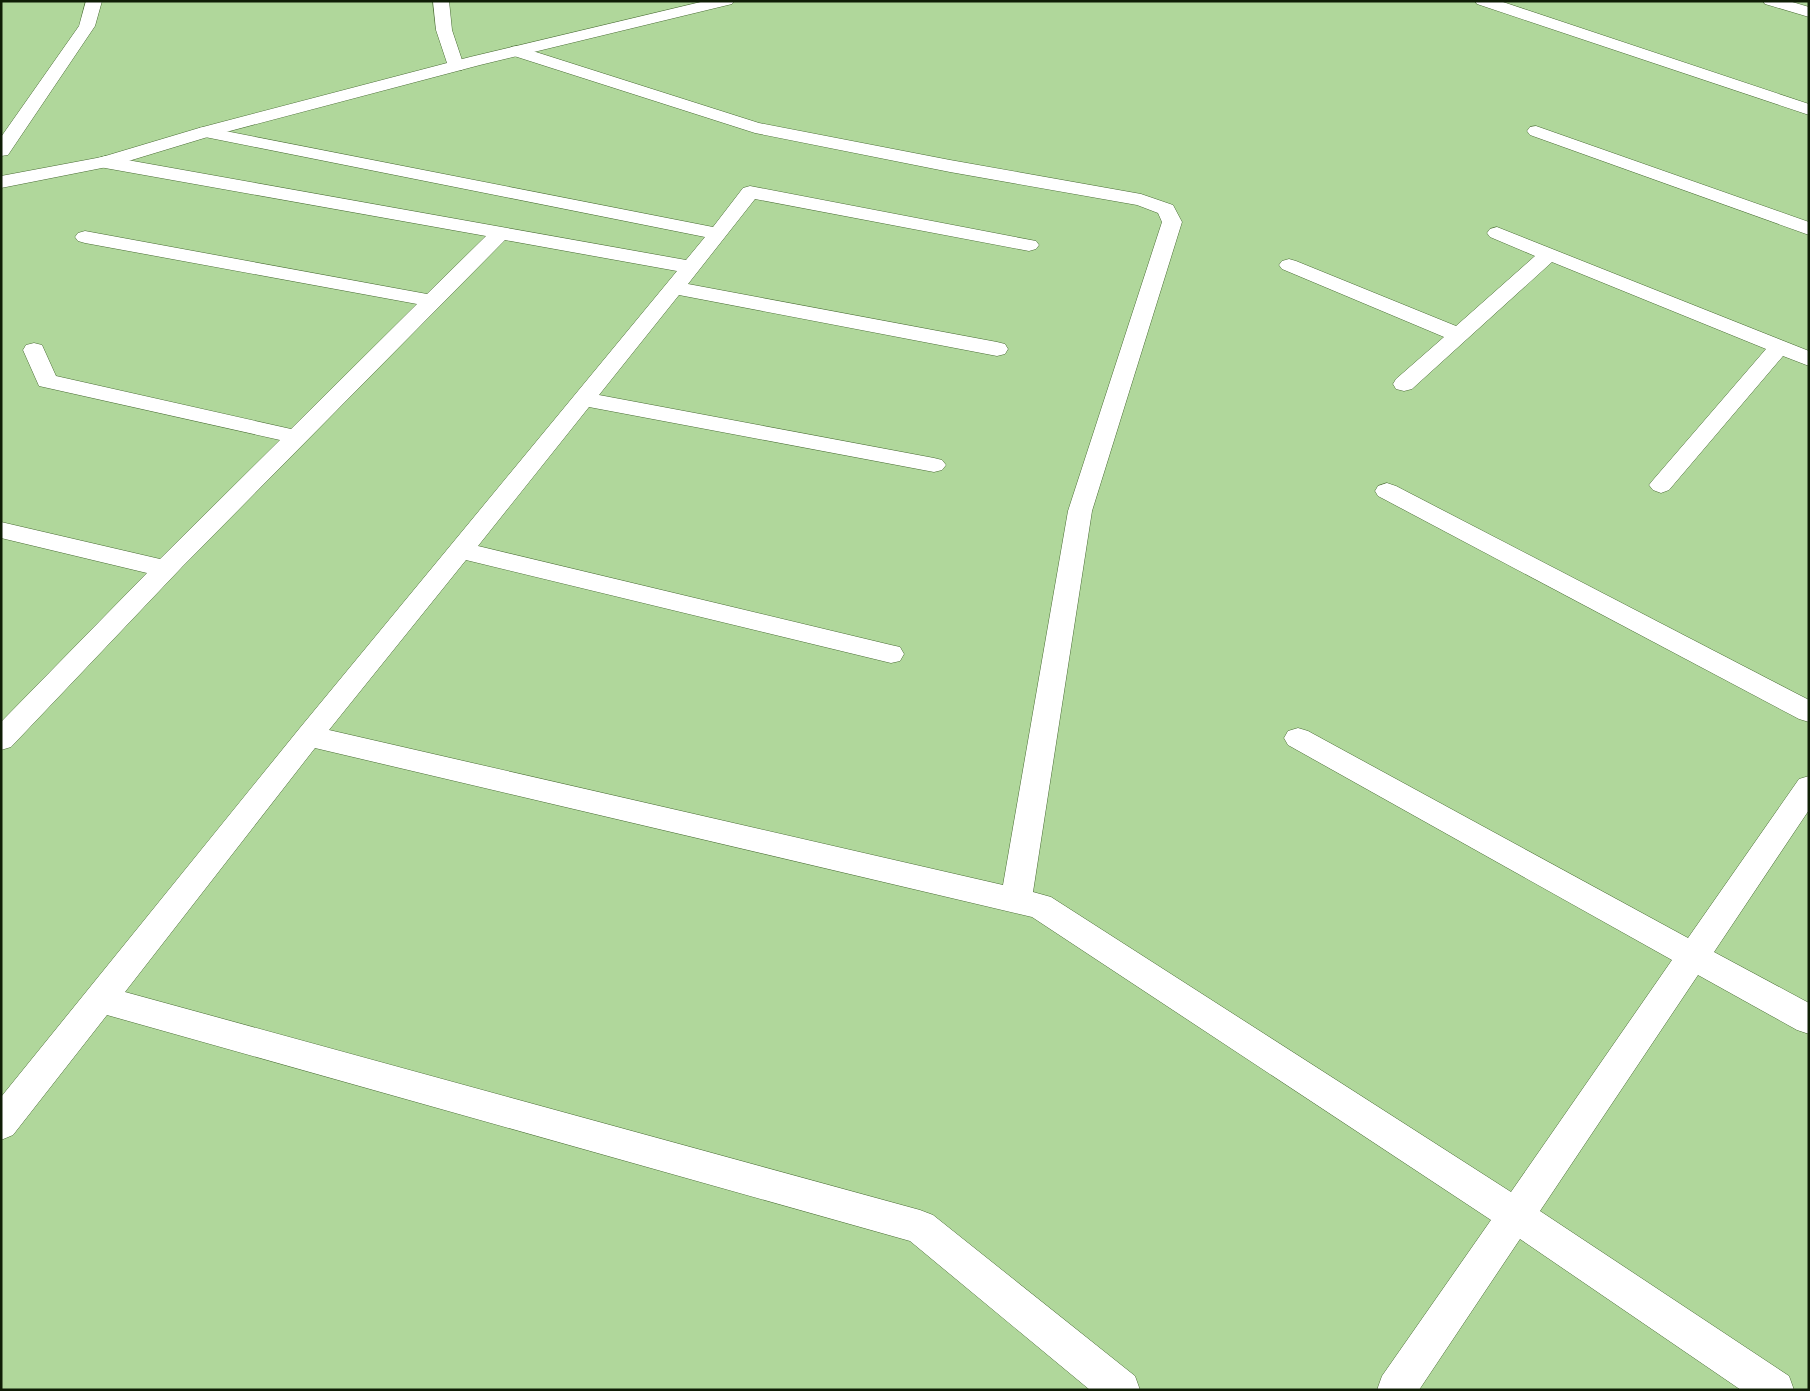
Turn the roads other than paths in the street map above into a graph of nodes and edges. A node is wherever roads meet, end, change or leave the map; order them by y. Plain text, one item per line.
1 (94, 1) edge
2 (441, 1) edge
3 (726, 1) edge
4 (1483, 1) edge
5 (1771, 1) edge
6 (1809, 12) edge
7 (517, 51) junction
8 (456, 66) junction
9 (1809, 110) edge
10 (1536, 131) dead end
11 (205, 132) junction
12 (1, 151) edge
13 (105, 162) junction
14 (1, 182) edge
15 (1809, 229) edge
16 (1497, 233) dead end
17 (499, 234) junction
18 (718, 234) junction
19 (85, 237) dead end
20 (1029, 245) dead end
21 (1549, 254) junction
22 (1289, 265) dead end
23 (691, 267) junction
24 (674, 288) junction
25 (432, 301) junction
26 (1458, 335) junction
27 (1779, 347) junction
28 (997, 348) dead end
29 (34, 350) dead end
30 (1809, 359) edge
31 (1404, 384) dead end
32 (584, 399) junction
33 (297, 438) junction
34 (934, 466) dead end
35 (1661, 485) dead end
36 (1387, 491) dead end
37 (1, 530) edge
38 (460, 550) junction
39 (166, 569) junction
40 (892, 654) dead end
41 (1809, 712) edge
42 (309, 736) junction
43 (1298, 738) dead end
44 (1, 740) edge
45 (1809, 786) edge
46 (1016, 900) junction
47 (1693, 955) junction
48 (101, 999) junction
49 (1809, 1020) edge
50 (1, 1124) edge
51 (1515, 1215) junction
52 (1122, 1390) edge
53 (1396, 1390) edge
54 (1774, 1390) edge

1 - 12 street
2 - 8 street
3 - 7 street
4 - 9 street
5 - 6 street
7 - 8 street
7 - 46 street
8 - 11 street
10 - 15 street
11 - 13 street
11 - 18 street
13 - 14 street
13 - 17 street
16 - 21 street
17 - 23 street
17 - 25 street
18 - 20 street
18 - 23 street
19 - 25 street
21 - 26 street
21 - 27 street
22 - 26 street
23 - 24 street
24 - 28 street
24 - 32 street
25 - 33 street
26 - 31 street
27 - 30 street
27 - 35 street
29 - 33 street
32 - 34 street
32 - 38 street
33 - 39 street
36 - 41 street
37 - 39 street
38 - 40 street
38 - 42 street
39 - 44 street
42 - 46 street
42 - 48 street
43 - 47 street
45 - 47 street
46 - 51 street
47 - 49 street
47 - 51 street
48 - 50 street
48 - 52 street
51 - 53 street
51 - 54 street

